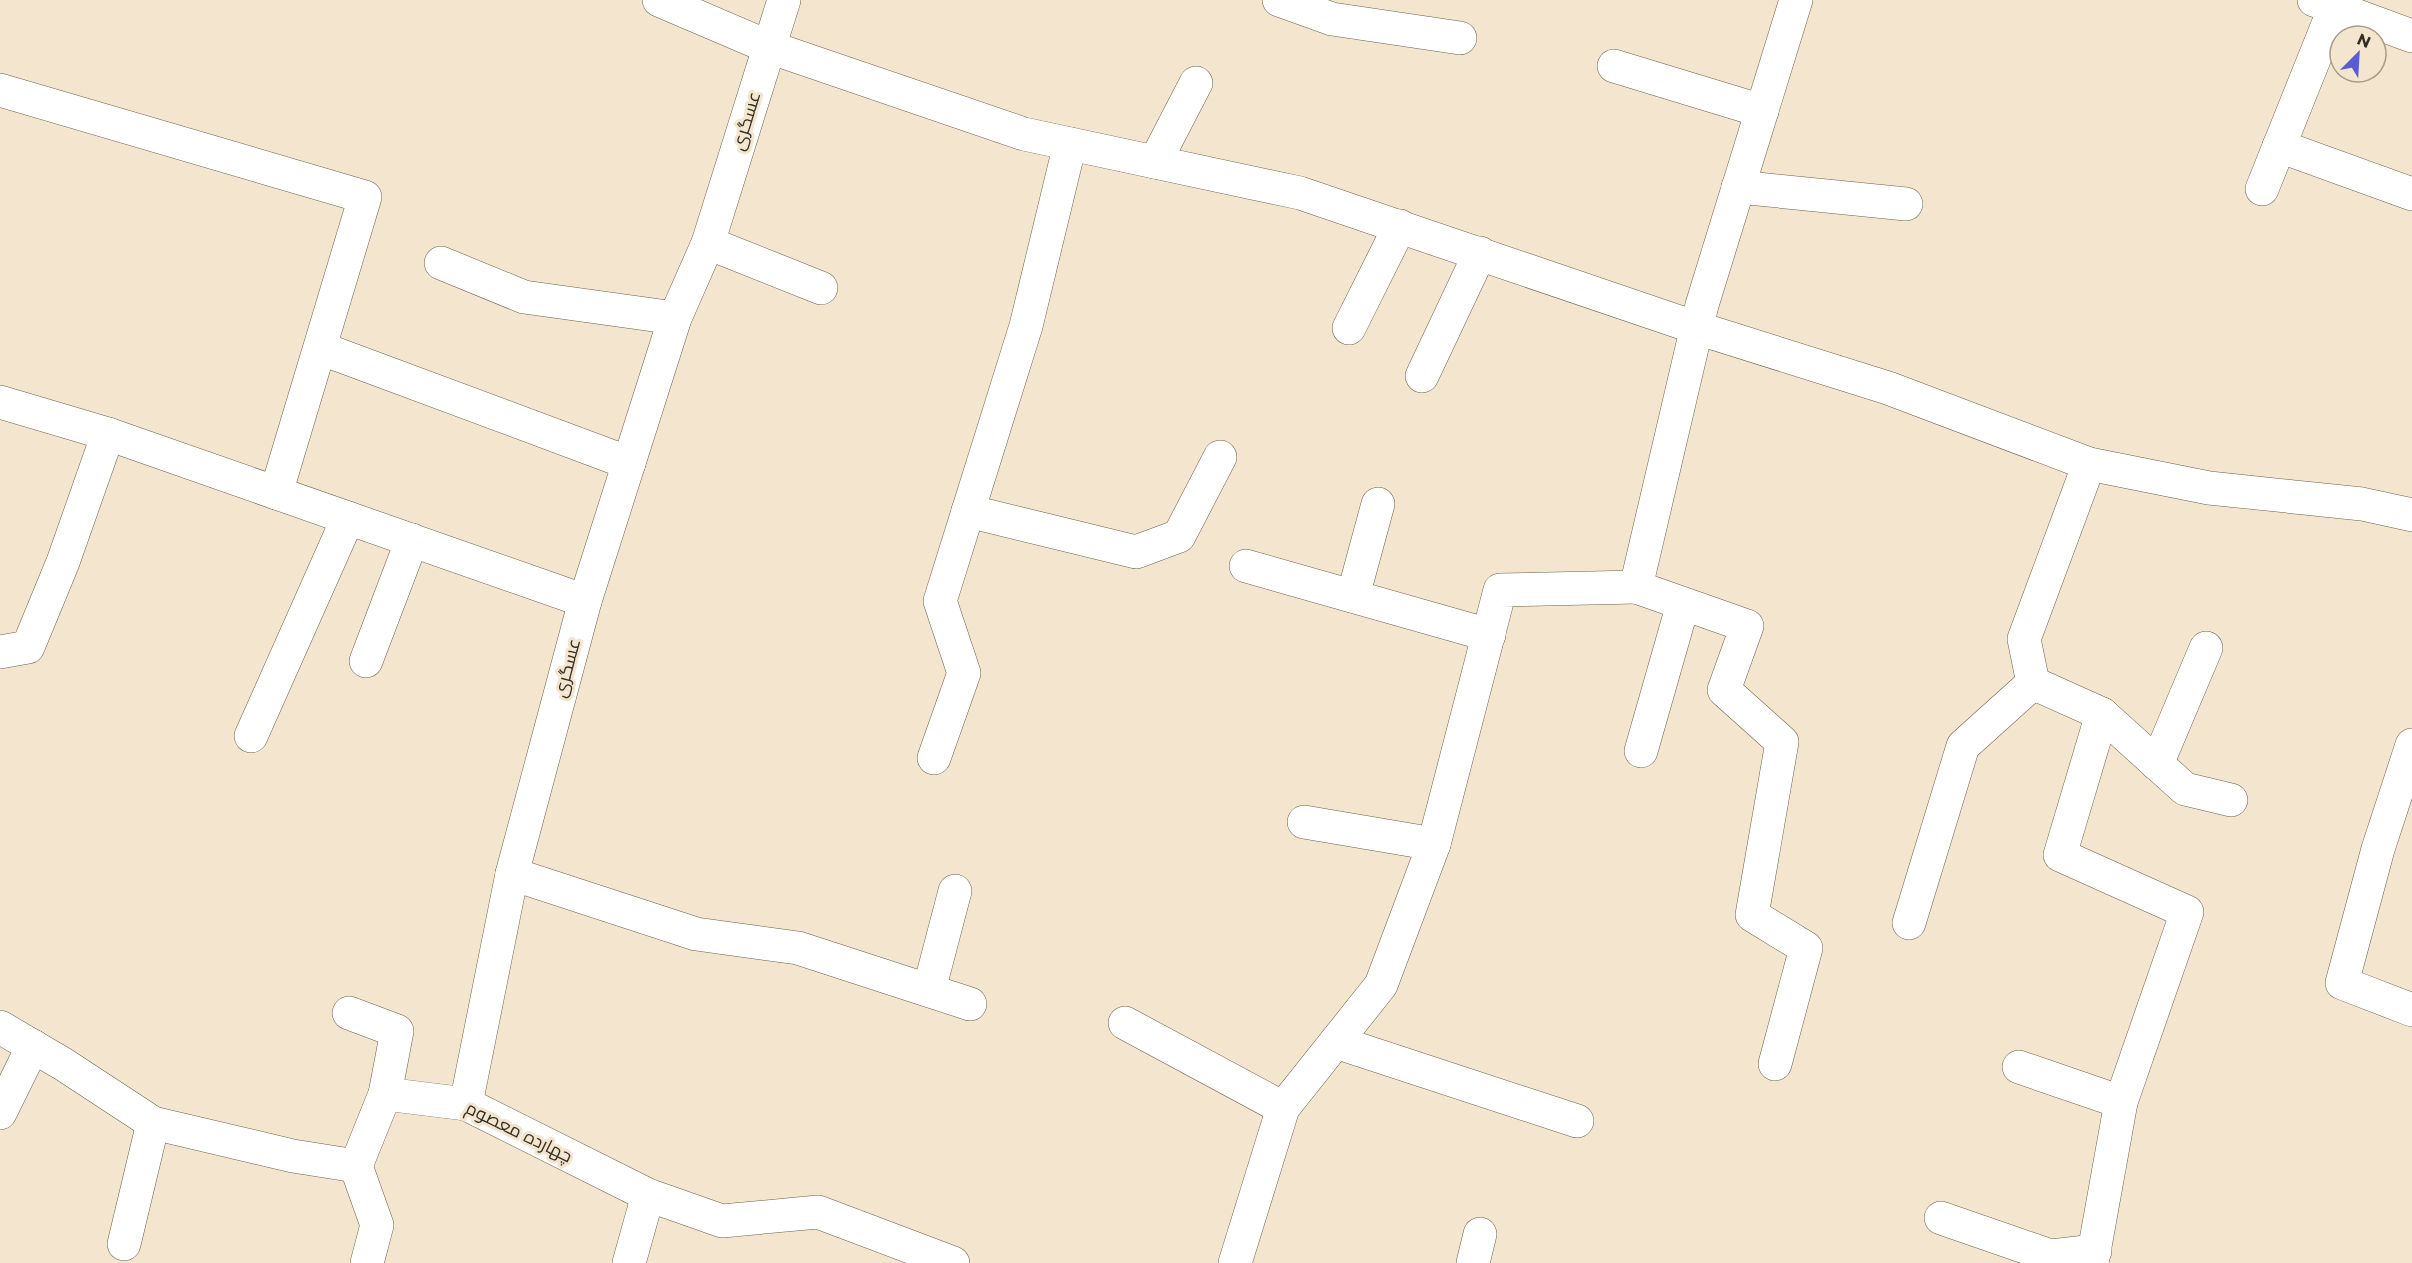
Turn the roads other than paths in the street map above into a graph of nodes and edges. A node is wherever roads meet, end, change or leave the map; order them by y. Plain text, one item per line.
1 (659, 0) edge
2 (784, 0) edge
3 (1279, 0) edge
4 (1796, 0) edge
5 (2324, 4) edge
6 (2412, 36) edge
7 (1460, 38) dead end
8 (770, 47) junction
9 (1614, 66) dead end
10 (1196, 83) dead end
11 (0, 90) edge
12 (1762, 111) junction
13 (1070, 144) junction
14 (2279, 146) junction
15 (1155, 162) junction
16 (1738, 187) junction
17 (2262, 189) dead end
18 (2412, 194) edge
19 (1905, 204) dead end
20 (1400, 226) junction
21 (708, 243) junction
22 (1480, 253) junction
23 (441, 263) dead end
24 (820, 288) dead end
25 (675, 318) junction
26 (1349, 328) dead end
27 (1697, 328) junction
28 (320, 348) junction
29 (1422, 375) dead end
30 (0, 402) edge
31 (108, 434) junction
32 (1220, 457) dead end
33 (629, 463) junction
34 (2089, 464) junction
35 (276, 493) junction
36 (1378, 504) dead end
37 (968, 511) junction
38 (2412, 515) edge
39 (348, 518) junction
40 (412, 540) junction
41 (1246, 566) dead end
42 (1636, 587) junction
43 (1353, 596) junction
44 (585, 601) junction
45 (1683, 604) junction
46 (1489, 635) junction
47 (2206, 648) dead end
48 (0, 652) edge
49 (366, 661) dead end
50 (2032, 683) junction
51 (2102, 714) junction
52 (252, 736) dead end
53 (2412, 745) edge
54 (1641, 751) dead end
55 (934, 758) dead end
56 (2157, 764) junction
57 (2231, 800) dead end
58 (1304, 822) dead end
59 (1434, 844) junction
60 (512, 874) junction
61 (955, 891) dead end
62 (1909, 923) dead end
63 (929, 990) junction
64 (970, 1004) dead end
65 (2412, 1010) edge
66 (349, 1013) dead end
67 (1125, 1023) dead end
68 (0, 1027) edge
69 (1336, 1042) junction
70 (33, 1046) junction
71 (1775, 1064) dead end
72 (2019, 1067) dead end
73 (385, 1094) junction
74 (2121, 1102) junction
75 (466, 1104) junction
76 (1283, 1108) junction
77 (0, 1113) edge
78 (1577, 1121) dead end
79 (153, 1123) junction
80 (356, 1166) junction
81 (648, 1195) junction
82 (1941, 1218) dead end
83 (124, 1244) dead end
84 (2093, 1257) edge
85 (367, 1263) edge
86 (628, 1263) edge
87 (953, 1263) edge
88 (1235, 1263) edge

1 - 8 street
2 - 8 street, عسگری
3 - 7 street
4 - 12 street
5 - 6 street
5 - 14 street
8 - 13 street
8 - 21 street, عسگری
9 - 12 street
10 - 15 street
11 - 28 street
12 - 16 street
13 - 15 street
13 - 37 street
14 - 17 street
14 - 18 street
15 - 20 street
16 - 19 street
16 - 27 street
20 - 22 street
20 - 26 street
21 - 24 street
21 - 25 street, عسگری
22 - 27 street
22 - 29 street
23 - 25 street
25 - 33 street, عسگری
27 - 34 street
27 - 42 street
28 - 33 street
28 - 35 street
30 - 31 street
31 - 35 street
31 - 48 street
32 - 37 street
33 - 44 street, عسگری
34 - 38 street
34 - 50 street
35 - 39 street
36 - 43 street
37 - 55 street
39 - 40 street
39 - 52 street
40 - 44 street
40 - 49 street
41 - 43 street
42 - 45 street
42 - 46 street
43 - 46 street
44 - 60 street, عسگری
45 - 54 street
45 - 71 street
46 - 59 street
47 - 56 street
50 - 51 street
50 - 62 street
51 - 56 street
51 - 74 street
53 - 65 street
56 - 57 street
58 - 59 street
59 - 69 street
60 - 63 street
60 - 75 street, عسگری
61 - 63 street
63 - 64 street
66 - 73 street
67 - 76 street
68 - 70 street
69 - 76 street
69 - 78 street
70 - 77 street
70 - 79 street
72 - 74 street
73 - 75 street, چهارده معصوم
73 - 80 street
74 - 84 street
75 - 81 street, چهارده معصوم
76 - 88 street
79 - 80 street
79 - 83 street
80 - 85 street
81 - 86 street
81 - 87 street, چهارده معصوم
82 - 84 street

